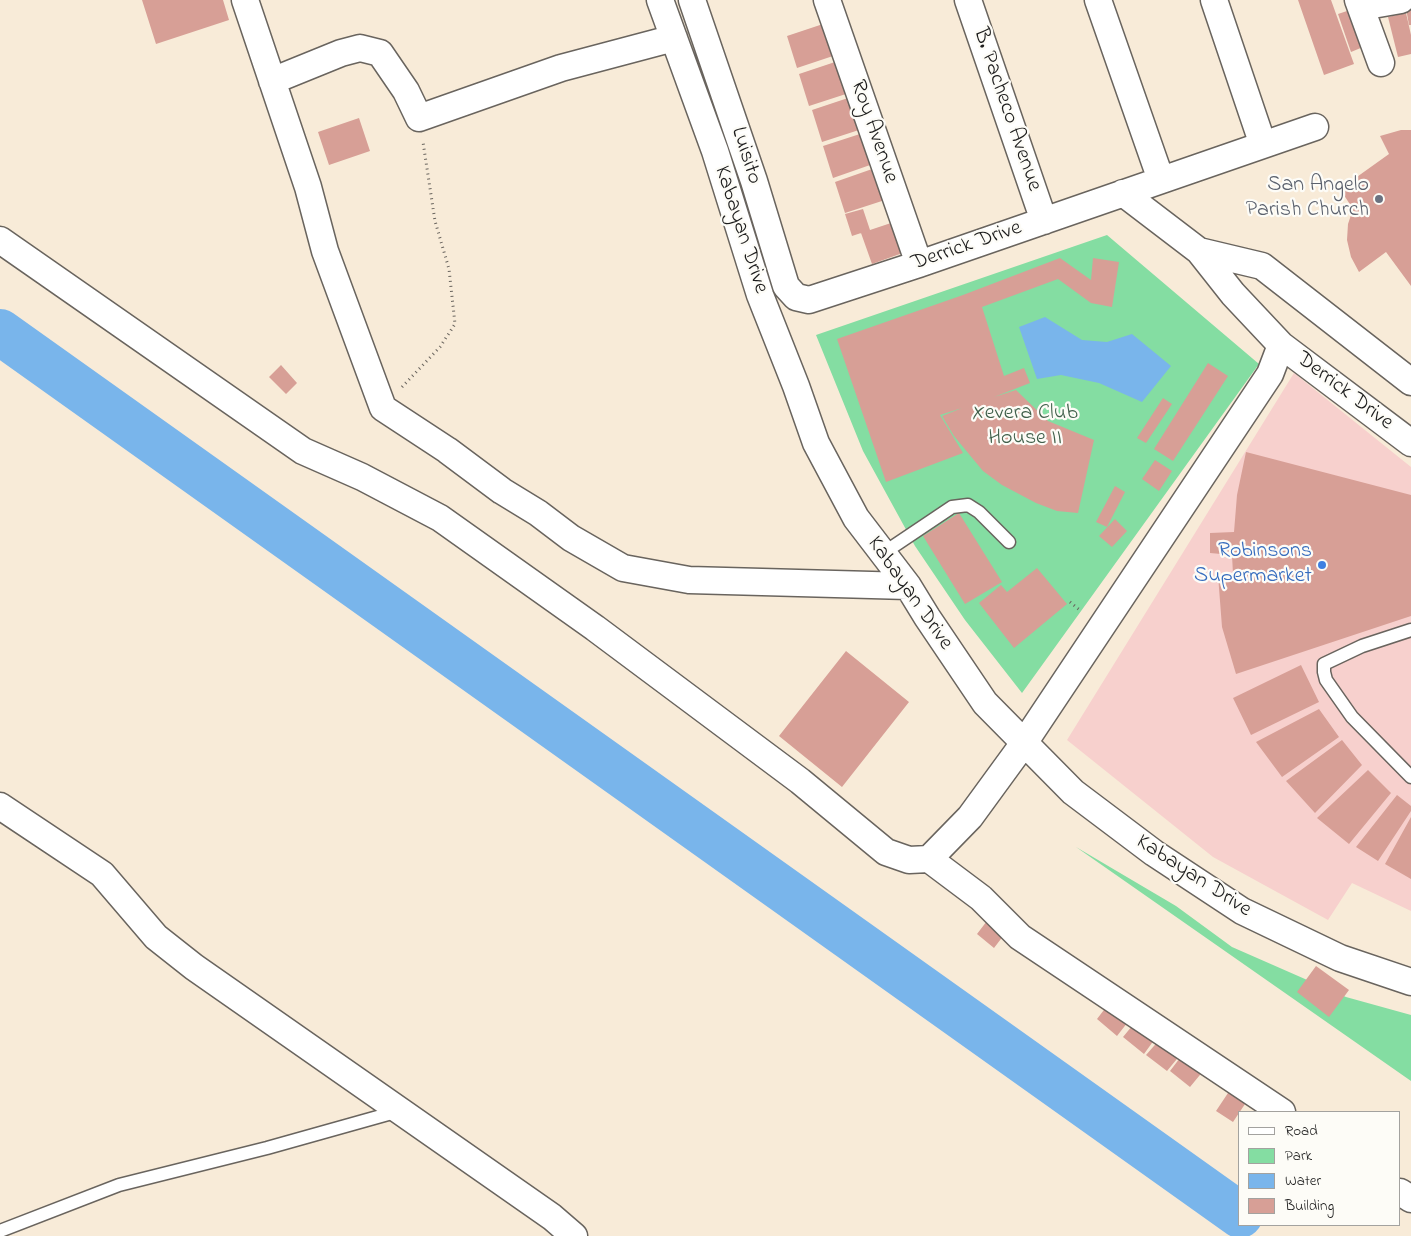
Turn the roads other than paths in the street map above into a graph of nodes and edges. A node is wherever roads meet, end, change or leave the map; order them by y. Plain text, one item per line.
1 (245, 0) edge
2 (660, 0) edge
3 (692, 0) edge
4 (827, 0) edge
5 (968, 0) edge
6 (1098, 0) edge
7 (1214, 0) edge
8 (1401, 0) edge
9 (1360, 4) edge
10 (674, 38) junction
11 (1381, 63) dead end
12 (272, 81) junction
13 (1315, 127) dead end
14 (1263, 145) junction
15 (1162, 180) junction
16 (1123, 193) junction
17 (1044, 221) junction
18 (0, 240) edge
19 (1199, 251) junction
20 (919, 264) junction
21 (809, 300) joint
22 (1281, 345) junction
23 (1407, 372) edge
24 (1411, 443) edge
25 (1009, 542) dead end
26 (882, 554) junction
27 (908, 586) junction
28 (1411, 630) edge
29 (1024, 743) junction
30 (1411, 777) edge
31 (0, 806) edge
32 (929, 859) junction
33 (1411, 982) edge
34 (399, 1111) junction
35 (1281, 1111) edge
36 (0, 1231) edge
37 (574, 1236) edge

1 - 12 street
2 - 10 street, Kabayan Drive
3 - 21 street, Luisito
4 - 20 street, Roy Avenue
5 - 17 street, B. Pacheco Avenue
6 - 15 street
7 - 14 street
8 - 9 street
9 - 11 street
10 - 12 street
10 - 26 street, Kabayan Drive
12 - 27 street
13 - 14 street, Derrick Drive
14 - 15 street, Derrick Drive
15 - 16 street, Derrick Drive
16 - 17 street, Derrick Drive
16 - 19 street, Derrick Drive
17 - 20 street, Derrick Drive
18 - 32 street
19 - 22 street, Derrick Drive
19 - 23 street, Derrick Drive
20 - 21 street, Derrick Drive
22 - 24 street, Derrick Drive
22 - 29 street
25 - 26 lane
26 - 27 street, Kabayan Drive
27 - 29 street, Kabayan Drive
28 - 30 lane
29 - 32 street
29 - 33 street, Kabayan Drive
31 - 34 street
32 - 35 street
34 - 36 lane
34 - 37 street

